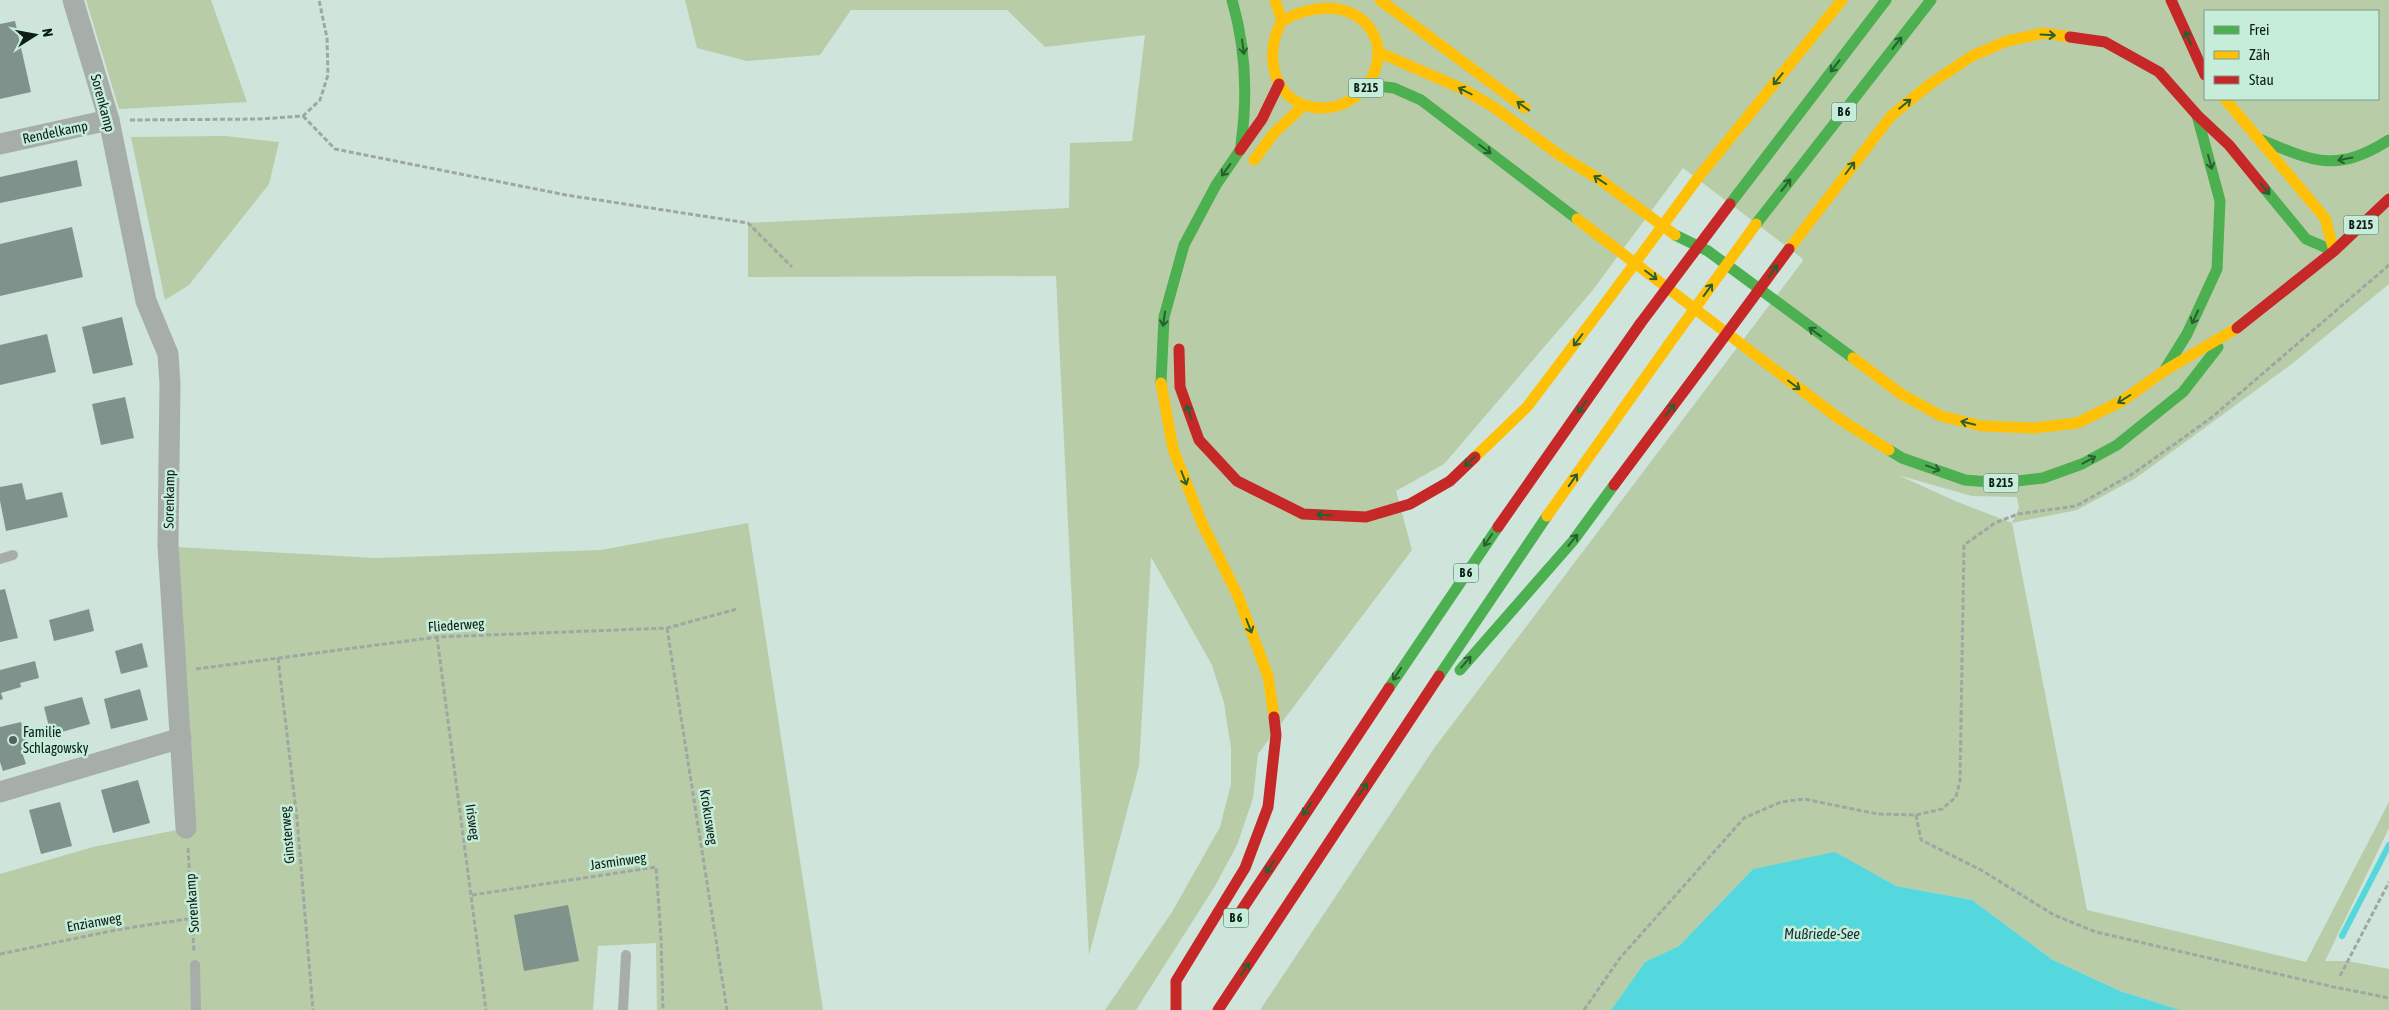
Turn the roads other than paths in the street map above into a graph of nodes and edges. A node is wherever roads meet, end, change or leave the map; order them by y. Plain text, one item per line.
1 (73, 0) edge
2 (1232, 0) edge
3 (1276, 0) edge
4 (1380, 0) edge
5 (1842, 0) edge
6 (1886, 0) edge
7 (1931, 0) edge
8 (2171, 0) edge
9 (1322, 1) edge
10 (1282, 21) junction
11 (1378, 52) junction
12 (2204, 73) edge
13 (1279, 84) junction
14 (1368, 85) junction
15 (2226, 100) edge
16 (1304, 105) junction
17 (1532, 112) dead end
18 (2197, 114) junction
19 (109, 120) junction
20 (2256, 137) junction
21 (2389, 140) edge
22 (0, 144) edge
23 (1240, 152) junction
24 (1248, 168) dead end
25 (2389, 199) edge
26 (1662, 208) dead end
27 (2334, 250) junction
28 (1708, 252) junction
29 (2228, 335) junction
30 (1179, 339) dead end
31 (2164, 371) junction
32 (13, 554) dead end
33 (0, 558) edge
34 (181, 738) junction
35 (1388, 751) junction
36 (0, 792) edge
37 (186, 828) road end
38 (1228, 930) dead end
39 (626, 955) dead end
40 (195, 965) road end
41 (1186, 994) dead end
42 (196, 1010) edge
43 (623, 1010) edge
44 (1176, 1010) edge
45 (1218, 1010) edge

1 - 19 street, Sorenkamp
2 -> 23 main road
3 - 10 main road
17 -> 4 main road
5 -> 30 main road, bridge
6 -> 38 main road, B 6, bridge
35 -> 7 main road, B 6, bridge
12 -> 8 main road
9 - 10 main road
9 - 11 main road
10 - 13 main road
11 - 14 main road, B 215
28 -> 11 main road, B 215
13 - 16 main road
13 - 23 main road
14 - 16 main road, B 215
14 -> 29 main road, B 215
15 - 20 main road
16 - 24 main road
18 -> 27 main road
18 -> 31 main road
35 -> 18 main road, bridge
19 - 22 street, Rendelkamp
19 - 34 street, Sorenkamp
21 -> 20 main road
20 - 27 main road
23 -> 44 main road
25 - 27 main road, B 215
26 - 28 main road, B 215
27 - 29 main road, B 215
31 -> 28 main road, B 215
29 - 31 main road, B 215
32 - 33 lane
34 - 36 street
34 - 37 street, Sorenkamp
45 -> 35 main road, B 6
39 - 43 lane
40 - 42 lane
41 - 44 main road

